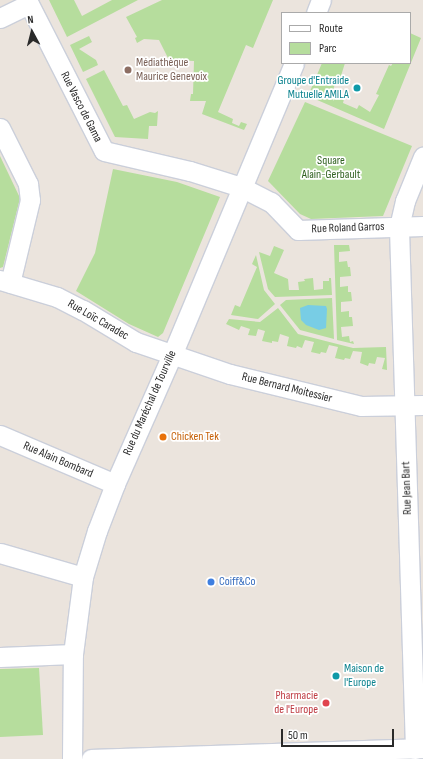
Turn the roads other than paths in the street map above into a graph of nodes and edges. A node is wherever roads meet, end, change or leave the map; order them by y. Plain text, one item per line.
1 (321, 0) edge
2 (28, 2) edge
3 (316, 12) edge
4 (0, 18) edge
5 (294, 64) edge
6 (0, 128) edge
7 (423, 157) edge
8 (241, 187) junction
9 (423, 226) edge
10 (399, 227) junction
11 (5, 282) edge
12 (172, 355) junction
13 (414, 405) edge
14 (0, 435) edge
15 (115, 484) junction
16 (0, 553) edge
17 (83, 577) junction
18 (418, 647) edge
19 (73, 654) junction
20 (0, 657) edge
21 (419, 749) edge
22 (198, 758) edge
23 (72, 759) edge
24 (91, 759) edge

1 - 3 street
2 - 4 street
2 - 8 street, Rue Vasco de Gama
5 - 8 street, Rue du Maréchal de Tourville
6 - 11 street
7 - 10 street, Rue Jean Bart
8 - 10 street, Rue Roland Garros
8 - 12 street, Rue du Maréchal de Tourville
9 - 10 street, Rue Roland Garros
10 - 13 street, Rue Jean Bart
11 - 12 street, Rue Loïc Caradec
12 - 13 street, Rue Bernard Moitessier
12 - 15 street, Rue du Maréchal de Tourville
13 - 18 street, Rue Jean Bart
14 - 15 street, Rue Alain Bombard
15 - 17 street, Rue du Maréchal de Tourville
16 - 17 street
17 - 19 street, Rue du Maréchal de Tourville
18 - 21 street, Rue Jean Bart
19 - 20 street
19 - 23 street, Rue du Maréchal de Tourville
21 - 22 street
22 - 24 street

